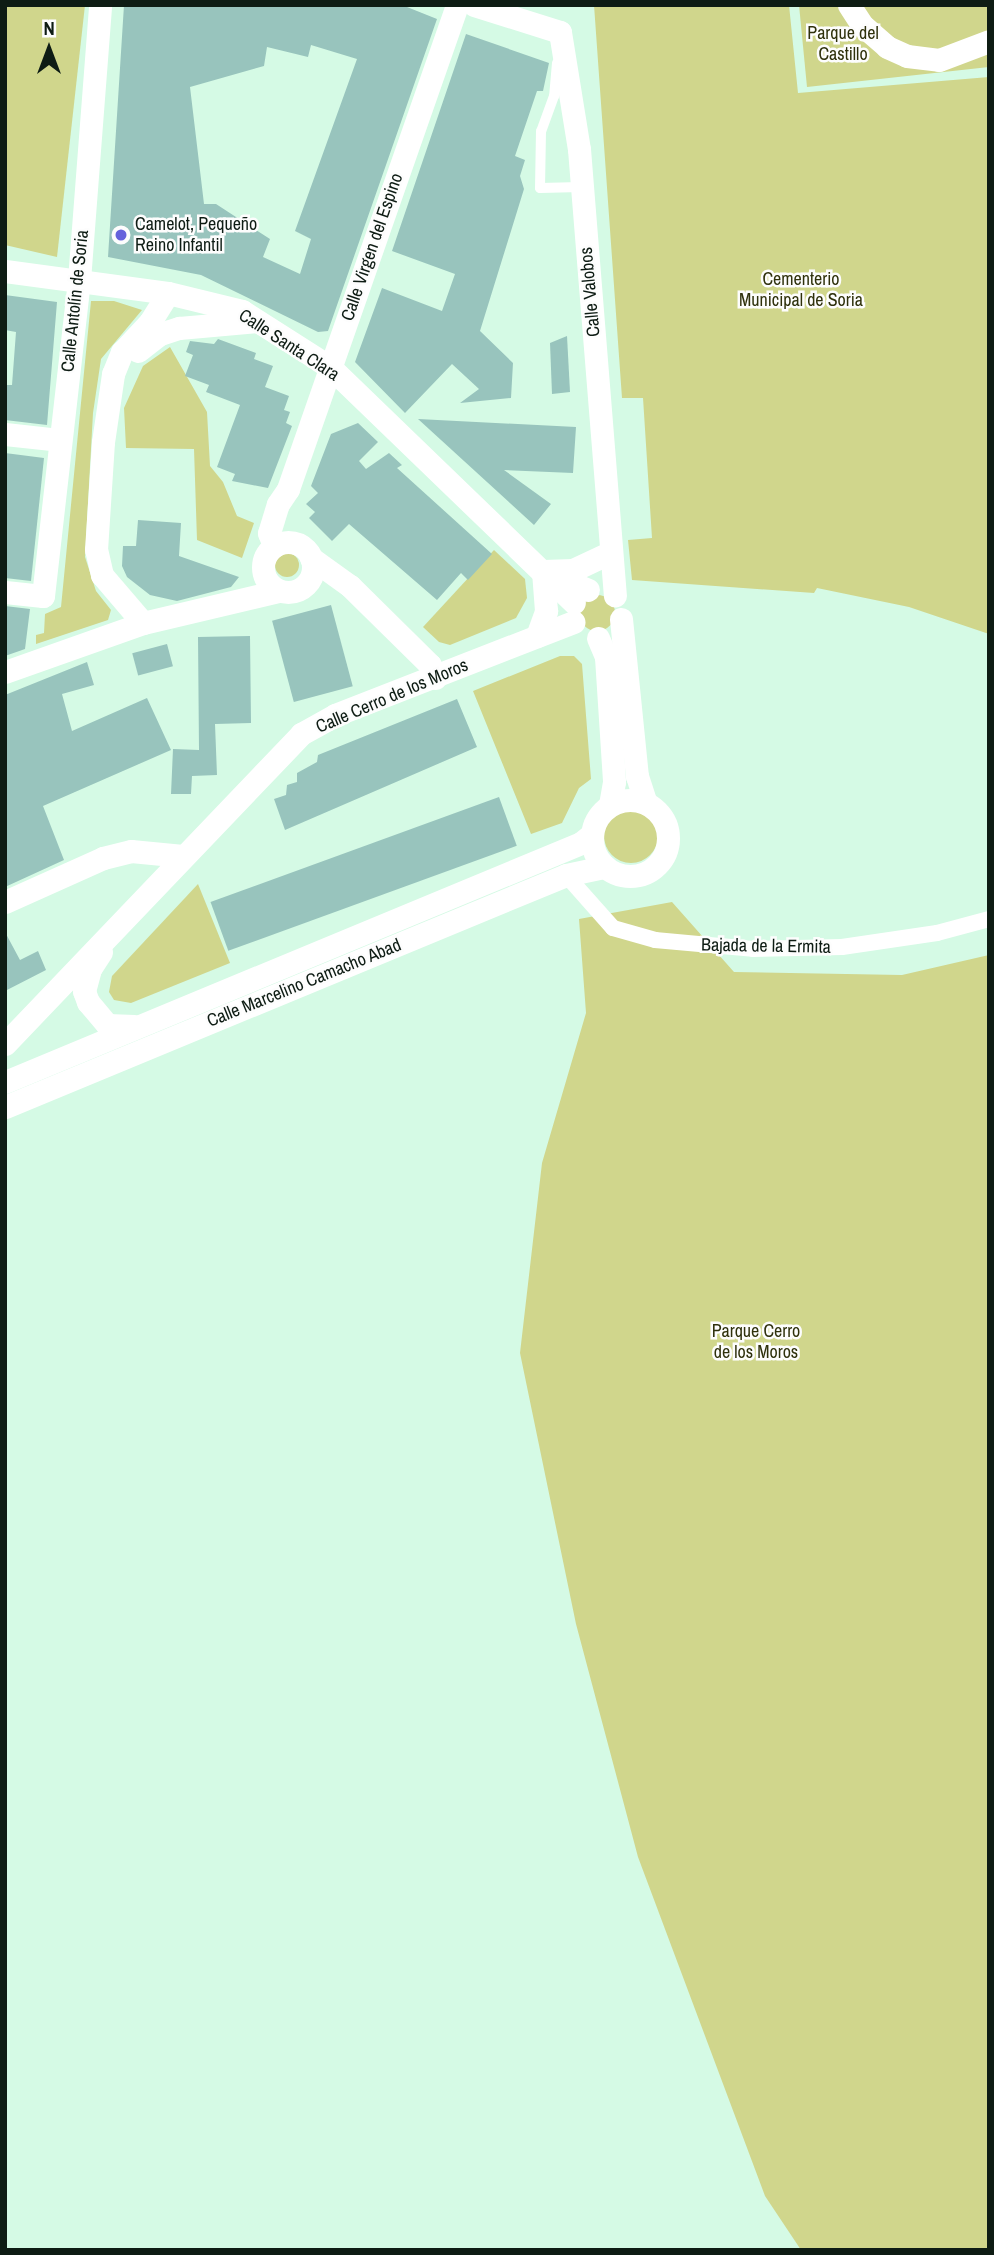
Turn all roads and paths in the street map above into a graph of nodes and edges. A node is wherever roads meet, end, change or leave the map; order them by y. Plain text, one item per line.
1 (100, 5) edge
2 (457, 5) edge
3 (474, 5) edge
4 (849, 5) edge
5 (560, 32) junction
6 (989, 41) edge
7 (581, 187) junction
8 (5, 271) edge
9 (79, 280) junction
10 (167, 293) junction
11 (257, 321) junction
12 (330, 367) junction
13 (113, 374) junction
14 (5, 435) edge
15 (59, 440) junction
16 (293, 549) junction
17 (611, 552) junction
18 (262, 571) junction
19 (543, 571) junction
20 (307, 584) junction
21 (350, 586) junction
22 (278, 591) junction
23 (5, 592) edge
24 (589, 600) junction
25 (229, 603) junction
26 (621, 619) junction
27 (143, 623) junction
28 (537, 636) junction
29 (598, 638) junction
30 (5, 673) edge
31 (435, 678) junction
32 (646, 803) junction
33 (610, 805) junction
34 (592, 834) junction
35 (183, 856) junction
36 (605, 867) junction
37 (566, 875) junction
38 (5, 902) edge
39 (989, 919) edge
40 (118, 926) junction
41 (153, 1023) junction
42 (5, 1044) edge
43 (5, 1082) edge
44 (5, 1107) edge

1 - 9 street, Calle Antolín de Soria
2 - 12 street, Calle Virgen del Espino
3 - 5 street
4 - 6 street
5 - 7 street, Calle Valobos
5 - 7 lane
7 - 17 street, Calle Valobos
8 - 9 street, Calle Santa Clara
9 - 10 street, Calle Santa Clara
9 - 15 street, Calle Antolín de Soria
10 - 11 street, Calle Santa Clara
10 - 13 street
11 - 12 street, Calle Santa Clara
11 - 13 street
12 - 16 street, Calle Virgen del Espino
12 - 19 street, Calle Santa Clara
13 - 27 street
14 - 15 street
15 - 23 street, Calle Antolín de Soria
16 - 18 street
16 - 20 street
16 - 21 street
17 - 19 street
17 - 24 street, Calle Valobos
18 - 22 street
18 - 25 street
19 - 24 street, Calle Santa Clara
19 - 28 street
20 - 21 street
20 - 22 street
21 - 31 street
22 - 25 street
24 - 26 street, Calle Valobos
24 - 28 street, Calle Cerro de los Moros
24 - 29 street, Calle Santa Clara
25 - 27 street
26 - 29 street
26 - 32 street, Calle Valobos
27 - 30 street
28 - 31 street, Calle Cerro de los Moros
29 - 33 street
31 - 35 street, Calle Cerro de los Moros
32 - 33 street
32 - 36 street
33 - 34 street
34 - 36 street
34 - 41 street, Calle Marcelino Camacho Abad
35 - 38 street
35 - 40 street, Calle Cerro de los Moros
36 - 37 street, Calle Marcelino Camacho Abad
37 - 39 street, Bajada de la Ermita
37 - 44 street, Calle Marcelino Camacho Abad
40 - 41 street, Calle Cerro de los Moros
40 - 42 street, Calle Cerro de los Moros
41 - 43 street, Calle Marcelino Camacho Abad

